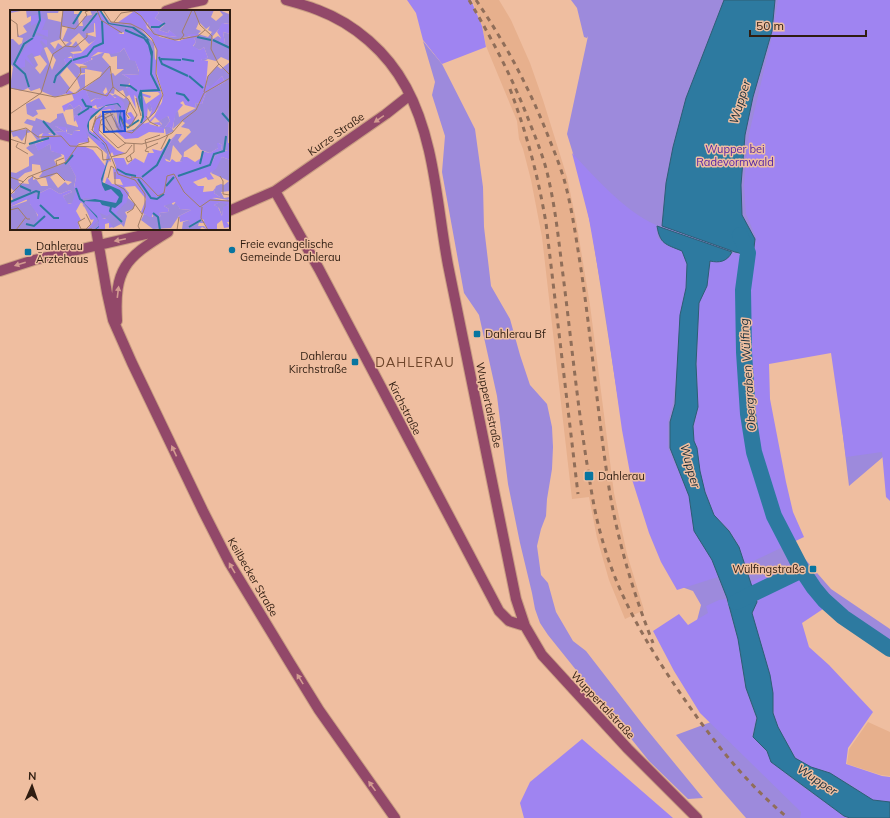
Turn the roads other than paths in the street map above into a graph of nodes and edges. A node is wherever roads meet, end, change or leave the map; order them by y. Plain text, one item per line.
1 (203, 0) edge
2 (286, 0) edge
3 (169, 10) edge
4 (10, 77) edge
5 (0, 82) edge
6 (410, 95) junction
7 (0, 134) edge
8 (10, 137) edge
9 (275, 191) junction
10 (230, 211) edge
11 (96, 230) edge
12 (164, 230) edge
13 (171, 230) edge
14 (99, 245) junction
15 (0, 271) edge
16 (118, 331) junction
17 (525, 626) junction
18 (395, 818) edge
19 (697, 818) edge

1 - 3 main road
2 - 6 main road, Wuppertalstraße
4 - 5 main road
6 -> 9 main road, Kurze Straße
6 - 17 main road, Wuppertalstraße
7 - 8 main road
9 - 10 main road
9 - 17 main road, Kirchstraße
11 - 14 main road, Keilbecker Straße
12 -> 14 main road
16 -> 13 main road, Keilbecker Straße
14 -> 15 main road
14 - 16 main road, Keilbecker Straße
18 -> 16 main road, Keilbecker Straße
17 - 19 main road, Wuppertalstraße

